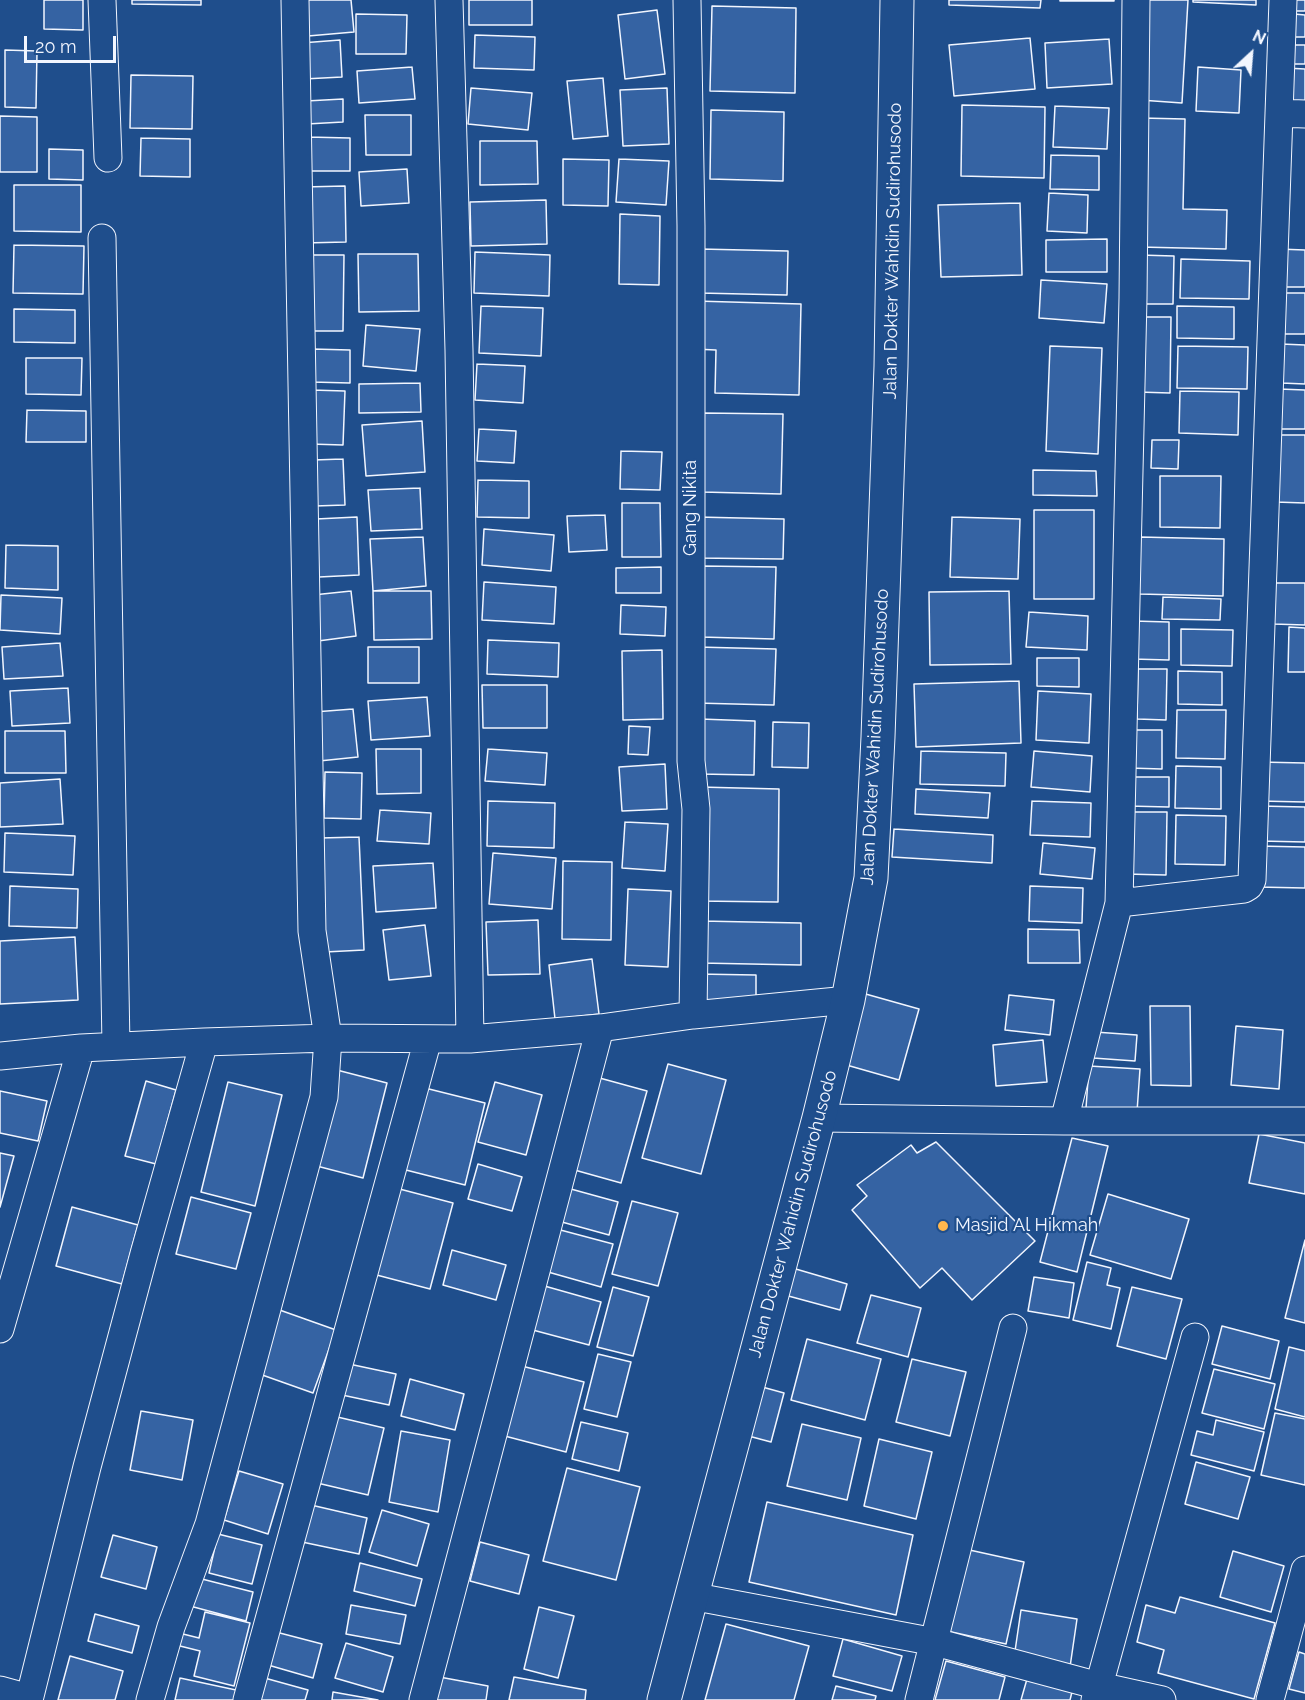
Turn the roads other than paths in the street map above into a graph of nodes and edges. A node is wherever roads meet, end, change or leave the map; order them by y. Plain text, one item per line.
1 (102, 0) edge
2 (295, 0) edge
3 (449, 0) edge
4 (687, 0) edge
5 (897, 0) edge
6 (1136, 0) edge
7 (1283, 0) edge
8 (1292, 114) edge
9 (108, 158) dead end
10 (102, 238) dead end
11 (1119, 903) junction
12 (848, 1000) junction
13 (693, 1015) junction
14 (600, 1028) junction
15 (328, 1038) junction
16 (428, 1039) junction
17 (470, 1039) junction
18 (204, 1042) junction
19 (116, 1046) junction
20 (81, 1048) junction
21 (0, 1056) edge
22 (819, 1118) junction
23 (1064, 1121) junction
24 (1305, 1121) edge
25 (1013, 1328) dead end
26 (0, 1329) edge
27 (1195, 1337) dead end
28 (1305, 1570) edge
29 (691, 1596) junction
30 (935, 1642) junction
31 (0, 1690) edge
32 (1097, 1693) edge
33 (29, 1699) edge
34 (150, 1700) edge
35 (248, 1700) edge
36 (423, 1700) edge
37 (664, 1700) edge
38 (919, 1700) edge
39 (1162, 1700) edge
40 (1270, 1700) edge

1 - 9 street
2 - 15 street
3 - 17 street
4 - 13 street, Gang Nikita
5 - 12 street, Jalan Dokter Wahidin Sudirohusodo
6 - 11 street
7 - 8 street
8 - 11 street
10 - 19 street
11 - 23 street
12 - 13 street
12 - 22 street, Jalan Dokter Wahidin Sudirohusodo
13 - 14 street
14 - 17 street
14 - 36 street
15 - 16 street
15 - 18 street
15 - 34 street
16 - 17 street
16 - 35 street
18 - 19 street
18 - 33 street
19 - 20 street
20 - 21 street
20 - 26 street
22 - 23 street
22 - 29 street, Jalan Dokter Wahidin Sudirohusodo
23 - 24 street
25 - 30 street
27 - 32 street
28 - 40 street
29 - 30 street
29 - 37 street, Jalan Dokter Wahidin Sudirohusodo
30 - 32 street
30 - 38 street
31 - 33 street
32 - 39 street

